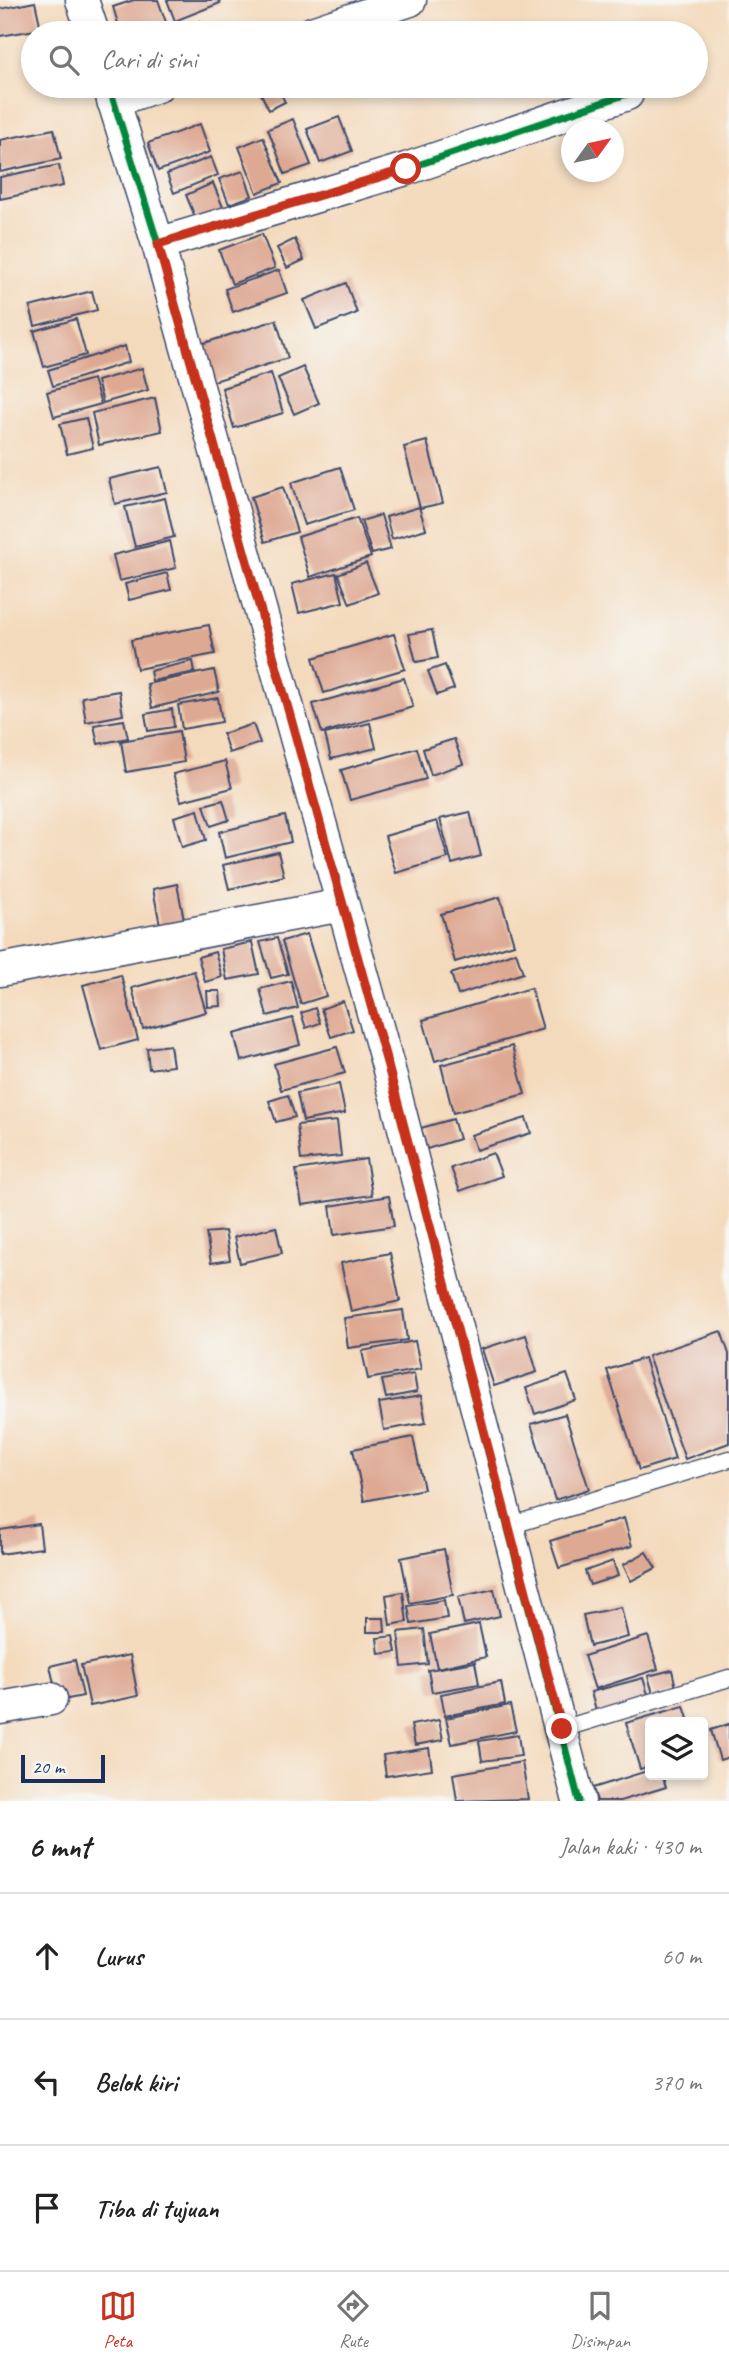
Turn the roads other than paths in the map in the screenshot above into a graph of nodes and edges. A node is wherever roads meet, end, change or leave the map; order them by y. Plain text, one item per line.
1 (82, 0) edge
2 (410, 0) edge
3 (89, 21) edge
4 (348, 21) edge
5 (113, 98) edge
6 (615, 98) edge
7 (158, 244) junction
8 (342, 905) junction
9 (0, 970) edge
10 (729, 1459) edge
11 (509, 1526) junction
12 (729, 1678) edge
13 (51, 1699) dead end
14 (0, 1708) edge
15 (562, 1729) junction
16 (579, 1801) edge

1 - 3 street
2 - 4 street
5 - 7 street
6 - 7 street
7 - 8 street
8 - 9 street
8 - 11 street
10 - 11 lane
11 - 15 street
12 - 15 lane
13 - 14 street
15 - 16 street

